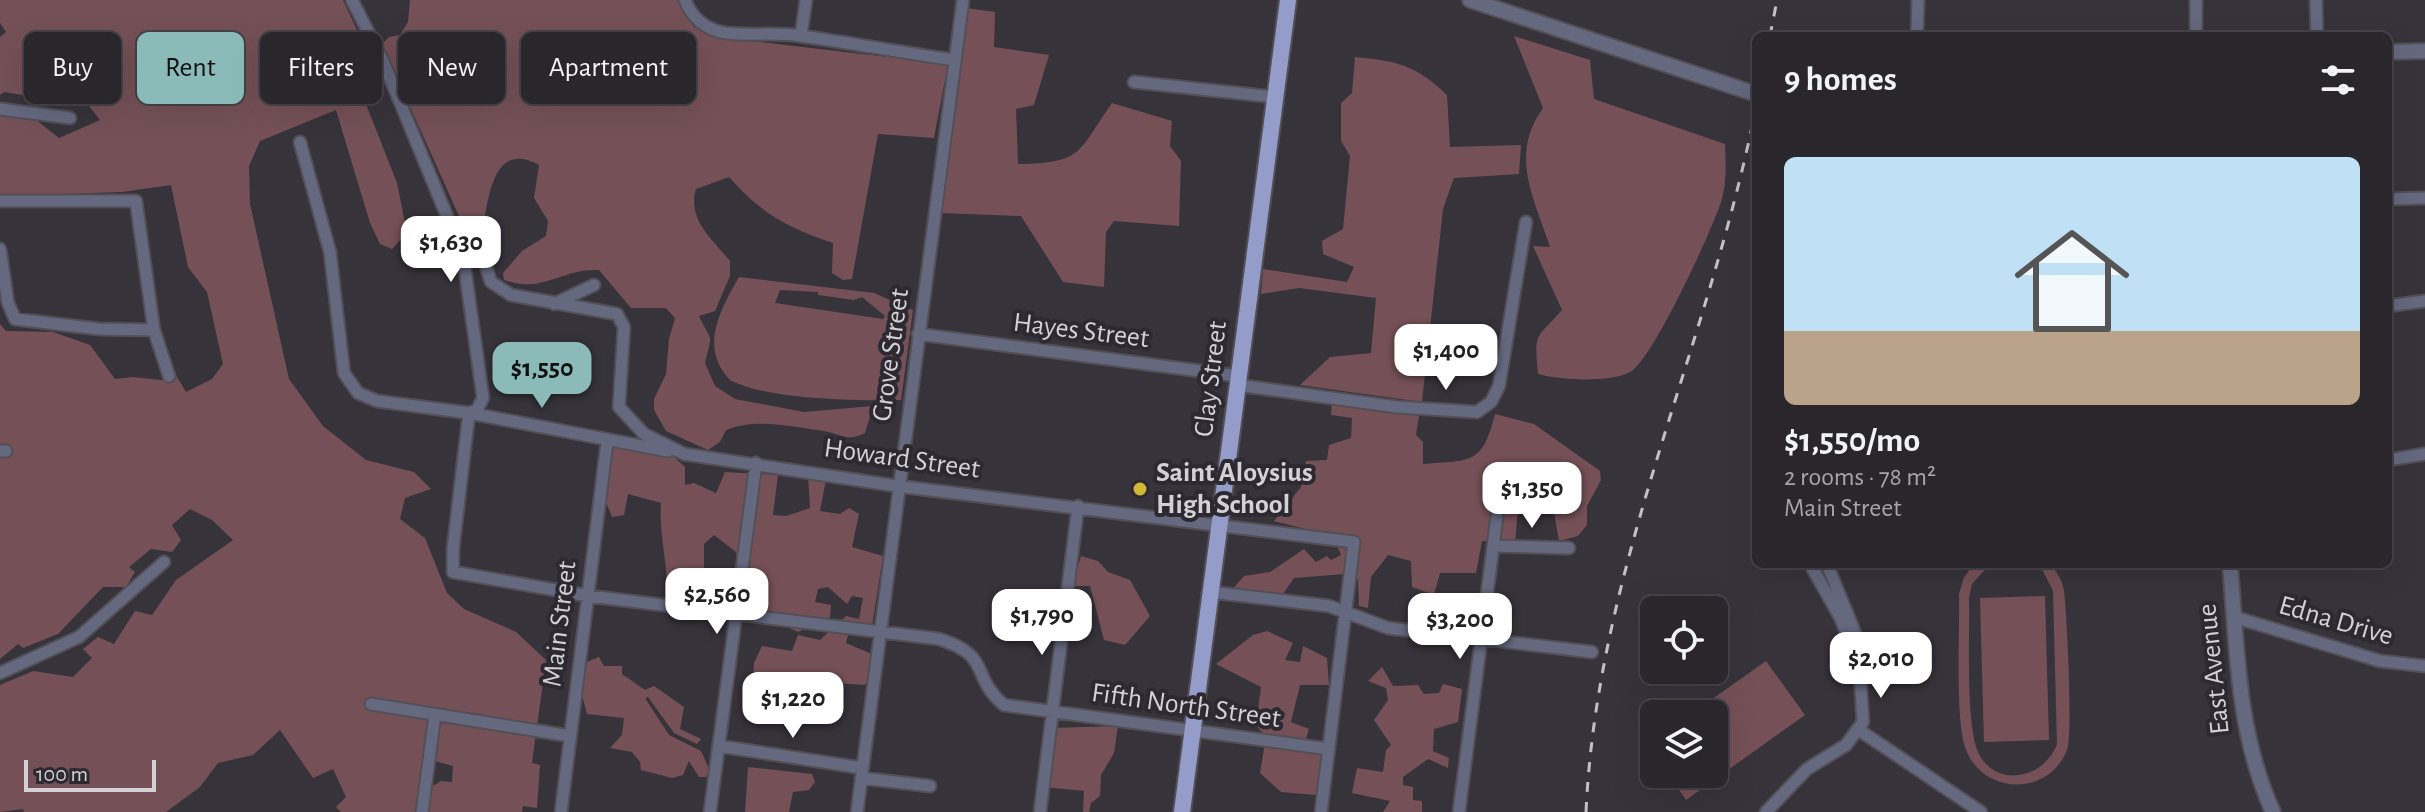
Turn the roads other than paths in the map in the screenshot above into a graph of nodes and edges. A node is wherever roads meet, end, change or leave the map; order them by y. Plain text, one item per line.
1 (352, 0) edge
2 (685, 0) edge
3 (806, 0) edge
4 (963, 0) edge
5 (1288, 0) edge
6 (1470, 0) edge
7 (1918, 0) edge
8 (2196, 0) edge
9 (2316, 0) edge
10 (1917, 32) edge
11 (2196, 32) edge
12 (2317, 32) edge
13 (801, 36) junction
14 (2425, 51) edge
15 (2392, 52) edge
16 (955, 60) junction
17 (1134, 82) dead end
18 (1752, 93) edge
19 (1274, 97) junction
20 (0, 109) edge
21 (70, 118) dead end
22 (300, 142) dead end
23 (2425, 198) edge
24 (2392, 199) edge
25 (0, 201) edge
26 (1526, 222) dead end
27 (0, 249) edge
28 (463, 255) junction
29 (594, 285) dead end
30 (2425, 301) edge
31 (554, 304) junction
32 (2392, 305) edge
33 (154, 330) junction
34 (918, 334) junction
35 (169, 376) dead end
36 (1237, 380) junction
37 (469, 413) junction
38 (607, 442) junction
39 (684, 454) junction
40 (2425, 454) edge
41 (2392, 459) edge
42 (756, 463) junction
43 (897, 486) junction
44 (1078, 506) junction
45 (1497, 516) dead end
46 (1219, 523) junction
47 (1493, 546) junction
48 (1569, 548) dead end
49 (164, 562) dead end
50 (1812, 568) edge
51 (1829, 568) edge
52 (2230, 568) edge
53 (1210, 592) junction
54 (589, 596) junction
55 (1346, 612) junction
56 (737, 614) junction
57 (2234, 617) junction
58 (880, 632) junction
59 (1481, 639) junction
60 (1592, 652) dead end
61 (1858, 665) junction
62 (2425, 666) edge
63 (0, 673) edge
64 (371, 704) dead end
65 (1053, 712) junction
66 (435, 715) junction
67 (1859, 730) junction
68 (1192, 731) junction
69 (570, 736) junction
70 (719, 746) junction
71 (1329, 749) junction
72 (862, 773) junction
73 (930, 786) dead end
74 (422, 812) edge
75 (561, 812) edge
76 (710, 812) edge
77 (857, 812) edge
78 (1040, 812) edge
79 (1182, 812) edge
80 (1321, 812) edge
81 (1459, 812) edge
82 (1766, 812) edge
83 (1981, 812) edge
84 (2273, 812) edge

1 - 28 street
2 - 13 street
3 - 13 street
4 - 16 street, Grove Street
5 - 19 main road, Clay Street
6 - 18 street
7 - 10 street
8 - 11 street
9 - 12 street
13 - 16 street
14 - 15 street
16 - 34 street, Grove Street
17 - 19 street
19 - 36 main road, Clay Street
20 - 21 street
22 - 37 street
23 - 24 street
25 - 33 street
26 - 36 street, Hayes Street
27 - 33 street
28 - 31 street, Howard Street
28 - 37 street
29 - 31 street
30 - 32 street
31 - 39 street, Howard Street
33 - 35 street
34 - 36 street, Hayes Street
34 - 43 street, Grove Street
36 - 46 main road, Clay Street
37 - 38 street
37 - 54 street, Fifth North Street
38 - 39 street
38 - 54 street, Main Street
39 - 42 street, Howard Street
40 - 41 street
42 - 43 street, Howard Street
42 - 56 street
43 - 44 street, Howard Street
43 - 58 street, Grove Street
44 - 46 street, Howard Street
44 - 65 street
45 - 47 street
46 - 53 main road, Clay Street
46 - 55 street, Howard Street
47 - 48 street
47 - 59 street
49 - 63 street
50 - 61 street
51 - 61 street
52 - 57 street, East Avenue
53 - 55 street
53 - 68 main road, Clay Street
54 - 56 street, Fifth North Street
54 - 69 street, Main Street
55 - 59 street
55 - 71 street
56 - 58 street, Fifth North Street
56 - 70 street
57 - 62 street, Edna Drive
57 - 84 street, East Avenue
58 - 65 street, Fifth North Street
58 - 72 street, Grove Street
59 - 60 street
59 - 81 street
61 - 67 street
64 - 66 street
65 - 68 street, Fifth North Street
65 - 78 street
66 - 69 street
66 - 74 street
67 - 82 street
67 - 83 street
68 - 71 street, Fifth North Street
68 - 79 main road, Clay Street
69 - 75 street, Main Street
70 - 72 street
70 - 76 street
71 - 80 street
72 - 73 street
72 - 77 street, Grove Street

